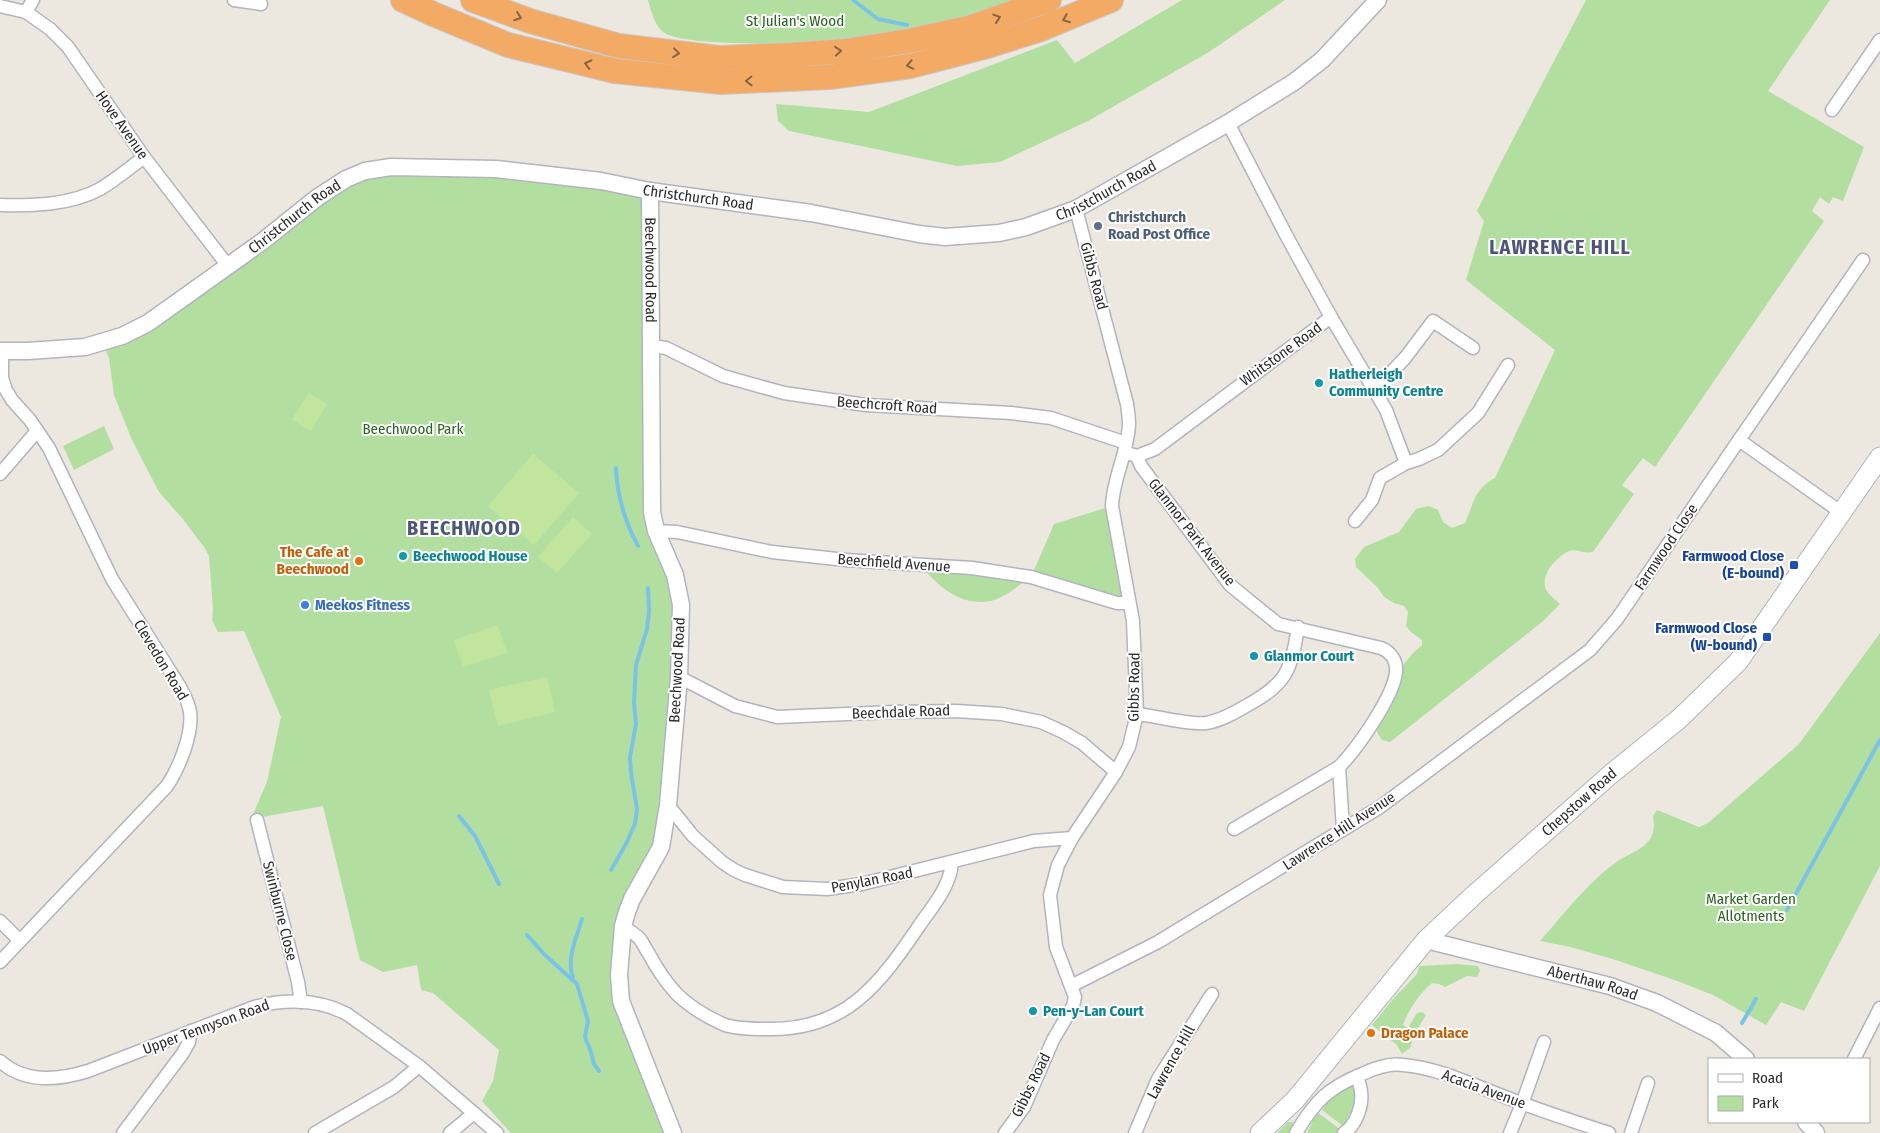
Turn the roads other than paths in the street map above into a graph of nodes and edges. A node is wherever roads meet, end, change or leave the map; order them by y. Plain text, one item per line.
1 (33, 0) edge
2 (234, 0) edge
3 (403, 0) edge
4 (473, 0) edge
5 (1049, 0) edge
6 (1111, 0) edge
7 (1378, 0) edge
8 (261, 4) dead end
9 (0, 6) edge
10 (26, 12) junction
11 (1880, 40) edge
12 (1832, 110) dead end
13 (1228, 123) junction
14 (144, 156) junction
15 (650, 191) junction
16 (0, 205) edge
17 (1076, 209) junction
18 (1863, 260) dead end
19 (228, 266) junction
20 (1332, 317) junction
21 (652, 346) junction
22 (1473, 348) dead end
23 (1, 351) edge
24 (1508, 365) dead end
25 (1370, 383) junction
26 (38, 431) junction
27 (1739, 440) junction
28 (1124, 448) junction
29 (1137, 456) junction
30 (1880, 457) edge
31 (1406, 463) junction
32 (0, 474) edge
33 (1842, 513) junction
34 (1355, 521) dead end
35 (656, 531) junction
36 (1130, 603) junction
37 (1298, 627) junction
38 (1590, 650) joint
39 (679, 677) junction
40 (1137, 714) junction
41 (1339, 767) junction
42 (1116, 772) junction
43 (668, 805) junction
44 (258, 820) dead end
45 (1234, 829) dead end
46 (1343, 829) junction
47 (1072, 838) junction
48 (952, 863) junction
49 (0, 921) edge
50 (624, 926) junction
51 (1426, 940) junction
52 (20, 941) junction
53 (0, 962) edge
54 (1071, 986) junction
55 (1212, 994) dead end
56 (301, 1002) junction
57 (1880, 1008) edge
58 (191, 1031) junction
59 (1544, 1042) dead end
60 (1745, 1058) edge
61 (1855, 1058) edge
62 (0, 1061) edge
63 (419, 1066) junction
64 (1356, 1076) junction
65 (1648, 1083) dead end
66 (1522, 1104) junction
67 (474, 1113) junction
68 (1349, 1132) edge
69 (123, 1133) edge
70 (314, 1133) edge
71 (450, 1133) edge
72 (496, 1133) edge
73 (673, 1133) edge
74 (1006, 1133) edge
75 (1135, 1133) edge
76 (1260, 1133) edge
77 (1296, 1133) edge
78 (1510, 1133) edge
79 (1609, 1133) edge
80 (1631, 1133) edge

1 - 10 street
2 - 8 street
6 -> 3 highway
4 -> 5 highway
7 - 13 street, Christchurch Road
9 - 10 street, Hove Avenue
10 - 14 street, Hove Avenue
11 - 12 street
13 - 17 street, Christchurch Road
13 - 20 street, Whitstone Road
14 - 16 street
14 - 19 street, Hove Avenue
15 - 17 street, Christchurch Road
15 - 19 street, Christchurch Road
15 - 21 street, Beechwood Road
17 - 28 street, Gibbs Road
18 - 27 street, Farmwood Close
19 - 23 street, Christchurch Road
20 - 25 street
20 - 29 street, Whitstone Road
21 - 28 street, Beechcroft Road
21 - 35 street, Beechwood Road
22 - 25 street
23 - 26 street, Clevedon Road
24 - 31 street
25 - 31 street
26 - 32 street
26 - 52 street, Clevedon Road
27 - 33 street
27 - 38 street, Farmwood Close
28 - 29 street
28 - 36 street, Gibbs Road
29 - 37 street, Glanmor Park Avenue
30 - 33 main road, Chepstow Road
31 - 34 street
33 - 51 main road, Chepstow Road
35 - 36 street, Beechfield Avenue
35 - 39 street, Beechwood Road
36 - 40 street, Gibbs Road
37 - 40 street
37 - 41 street, Glanmor Park Avenue
38 - 46 street, Lawrence Hill Avenue
39 - 42 street, Beechdale Road
39 - 43 street, Beechwood Road
40 - 42 street, Gibbs Road
41 - 45 street
41 - 46 street
42 - 47 street, Gibbs Road
43 - 48 street, Penylan Road
43 - 50 street, Beechwood Road
44 - 56 street, Swinburne Close
46 - 54 street, Lawrence Hill Avenue
47 - 48 street, Penylan Road
47 - 54 street, Gibbs Road
48 - 50 street
49 - 52 street
50 - 73 street, Beechwood Road
51 - 60 street, Aberthaw Road
51 - 76 main road, Chepstow Road
52 - 53 street, Clevedon Road
54 - 74 street, Gibbs Road
55 - 75 street, Lawrence Hill
56 - 58 street, Upper Tennyson Road
56 - 63 street, Upper Tennyson Road
57 - 61 street
58 - 62 street, Upper Tennyson Road
58 - 69 street
59 - 66 street
63 - 67 street, Upper Tennyson Road
63 - 70 street
64 - 66 street, Acacia Avenue
64 - 68 street
64 - 77 street, Acacia Avenue
65 - 80 street
66 - 78 street
66 - 79 street, Acacia Avenue
67 - 71 street
67 - 72 street, Upper Tennyson Road

